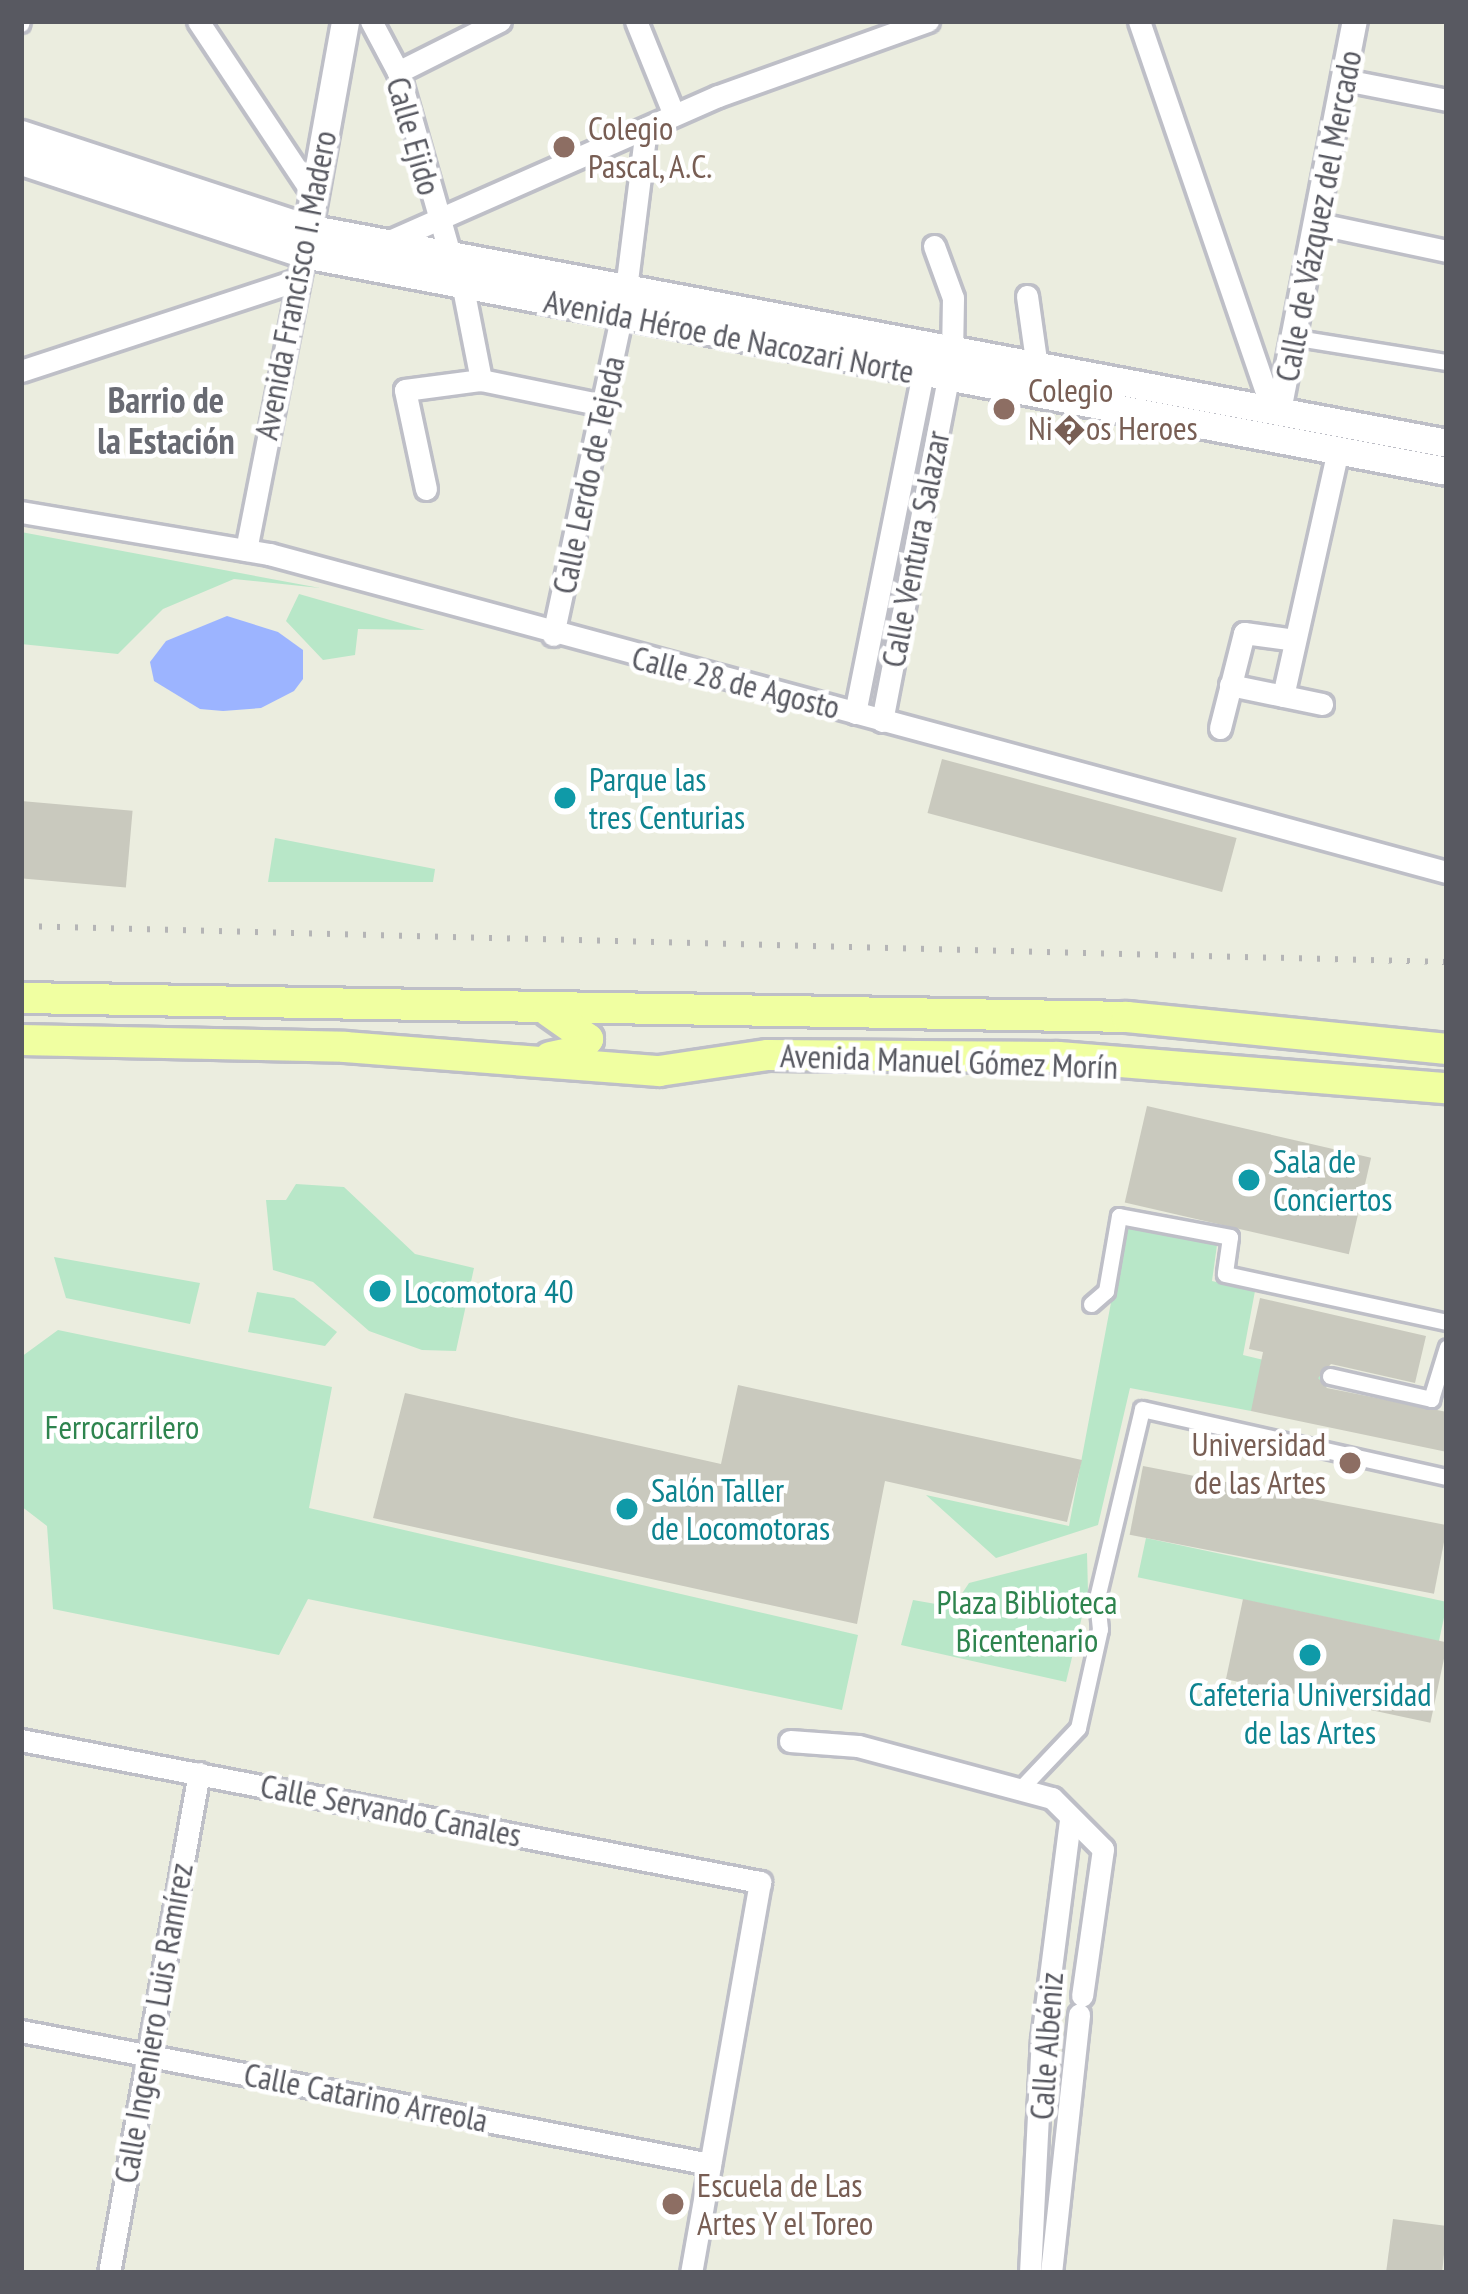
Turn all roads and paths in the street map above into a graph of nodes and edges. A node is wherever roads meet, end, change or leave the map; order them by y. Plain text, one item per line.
1 (198, 21) edge
2 (345, 21) edge
3 (371, 21) edge
4 (500, 21) edge
5 (636, 21) edge
6 (928, 21) edge
7 (1138, 21) edge
8 (1355, 21) edge
9 (398, 72) junction
10 (1345, 80) junction
11 (1447, 100) edge
12 (674, 115) junction
13 (646, 130) junction
14 (21, 134) edge
15 (21, 161) edge
16 (313, 194) junction
17 (437, 214) junction
18 (1318, 224) junction
19 (306, 241) junction
20 (387, 242) junction
21 (934, 245) dead end
22 (1447, 251) edge
23 (450, 254) junction
24 (294, 281) junction
25 (463, 288) junction
26 (1027, 296) dead end
27 (624, 302) junction
28 (1298, 338) junction
29 (1447, 362) edge
30 (941, 368) junction
31 (1037, 368) junction
32 (21, 371) edge
33 (481, 380) junction
34 (603, 405) junction
35 (1275, 411) junction
36 (1447, 443) edge
37 (1335, 464) junction
38 (1447, 472) edge
39 (427, 489) dead end
40 (21, 512) edge
41 (246, 550) junction
42 (553, 635) junction
43 (1295, 640) junction
44 (1230, 685) junction
45 (1283, 696) junction
46 (1322, 704) dead end
47 (855, 713) junction
48 (882, 721) junction
49 (1220, 728) dead end
50 (1447, 872) edge
51 (21, 998) edge
52 (533, 1005) junction
53 (21, 1040) edge
54 (1447, 1049) edge
55 (508, 1060) junction
56 (1447, 1088) edge
57 (1091, 1304) dead end
58 (1447, 1322) edge
59 (1447, 1347) edge
60 (1330, 1376) dead end
61 (1447, 1477) edge
62 (21, 1740) edge
63 (790, 1742) dead end
64 (199, 1773) junction
65 (1023, 1786) junction
66 (1070, 1820) junction
67 (1061, 1894) junction
68 (1092, 1897) junction
69 (21, 2031) edge
70 (1042, 2039) junction
71 (1076, 2043) junction
72 (145, 2053) junction
73 (710, 2164) junction
74 (109, 2273) edge
75 (691, 2273) edge
76 (1030, 2273) edge
77 (1051, 2273) edge

1 - 16 street
2 - 16 main road, Avenida Francisco I. Madero
3 - 9 street, Calle Ejido
4 - 9 street
5 - 12 street
6 - 12 street
7 - 35 street
8 - 10 street, Calle de Vázquez del Mercado
9 - 17 street, Calle Ejido
10 - 11 street
10 - 18 street, Calle de Vázquez del Mercado
12 - 13 street
13 - 17 street
13 - 27 street, Calle Lerdo de Tejeda
14 - 19 main road, Avenida Héroe de Nacozari Norte
15 - 19 main road, Avenida Héroe de Nacozari Norte
16 - 19 main road, Avenida Francisco I. Madero
17 - 20 street
17 - 23 street, Calle Ejido
18 - 22 street
18 - 28 street, Calle de Vázquez del Mercado
19 - 20 main road, Avenida Héroe de Nacozari Norte
19 - 24 street, Avenida Francisco I. Madero
19 - 25 main road, Avenida Héroe de Nacozari Norte
20 - 23 main road, Avenida Héroe de Nacozari Norte
21 - 30 street
23 - 27 main road, Avenida Héroe de Nacozari Norte
24 - 32 street
24 - 41 street, Avenida Francisco I. Madero
25 - 27 main road, Avenida Héroe de Nacozari Norte
25 - 33 street
26 - 31 street
27 - 30 main road, Avenida Héroe de Nacozari Norte
27 - 34 street, Calle Lerdo de Tejeda
28 - 29 street
28 - 35 street, Calle de Vázquez del Mercado
30 - 31 main road, Avenida Héroe de Nacozari Norte
30 - 37 main road, Avenida Héroe de Nacozari Norte
30 - 47 street, Calle Ventura Salazar
30 - 48 street, Calle Ventura Salazar
31 - 35 main road, Avenida Héroe de Nacozari Norte
33 - 34 street
33 - 39 street
34 - 42 street, Calle Lerdo de Tejeda
35 - 36 main road, Avenida Héroe de Nacozari Norte
37 - 38 main road, Avenida Héroe de Nacozari Norte
37 - 43 street
40 - 41 street, Calle 28 de Agosto
41 - 42 street, Calle 28 de Agosto
42 - 47 street, Calle 28 de Agosto
43 - 44 street
43 - 45 street
44 - 45 street
44 - 49 street
45 - 46 street
47 - 48 street, Calle 28 de Agosto
48 - 50 street, Calle 28 de Agosto
51 - 52 main road, Avenida Manuel Gómez Morín
52 - 54 main road, Avenida Manuel Gómez Morín
52 - 55 main road
53 - 55 main road, Avenida Manuel Gómez Morín
55 - 56 main road, Avenida Manuel Gómez Morín
57 - 58 street
59 - 60 street
61 - 65 street
62 - 64 street, Calle Servando Canales
63 - 65 street
64 - 72 street, Calle Ingeniero Luis Ramírez
64 - 73 street, Calle Servando Canales
65 - 66 street
66 - 67 street, Calle Albéniz
66 - 68 street, Calle Albéniz
67 - 68 street
67 - 70 street, Calle Albéniz
68 - 71 street, Calle Albéniz
69 - 72 street, Calle Catarino Arreola
70 - 71 street
70 - 76 street, Calle Albéniz
71 - 77 street, Calle Albéniz
72 - 73 street, Calle Catarino Arreola
72 - 74 street, Calle Ingeniero Luis Ramírez
73 - 75 street

